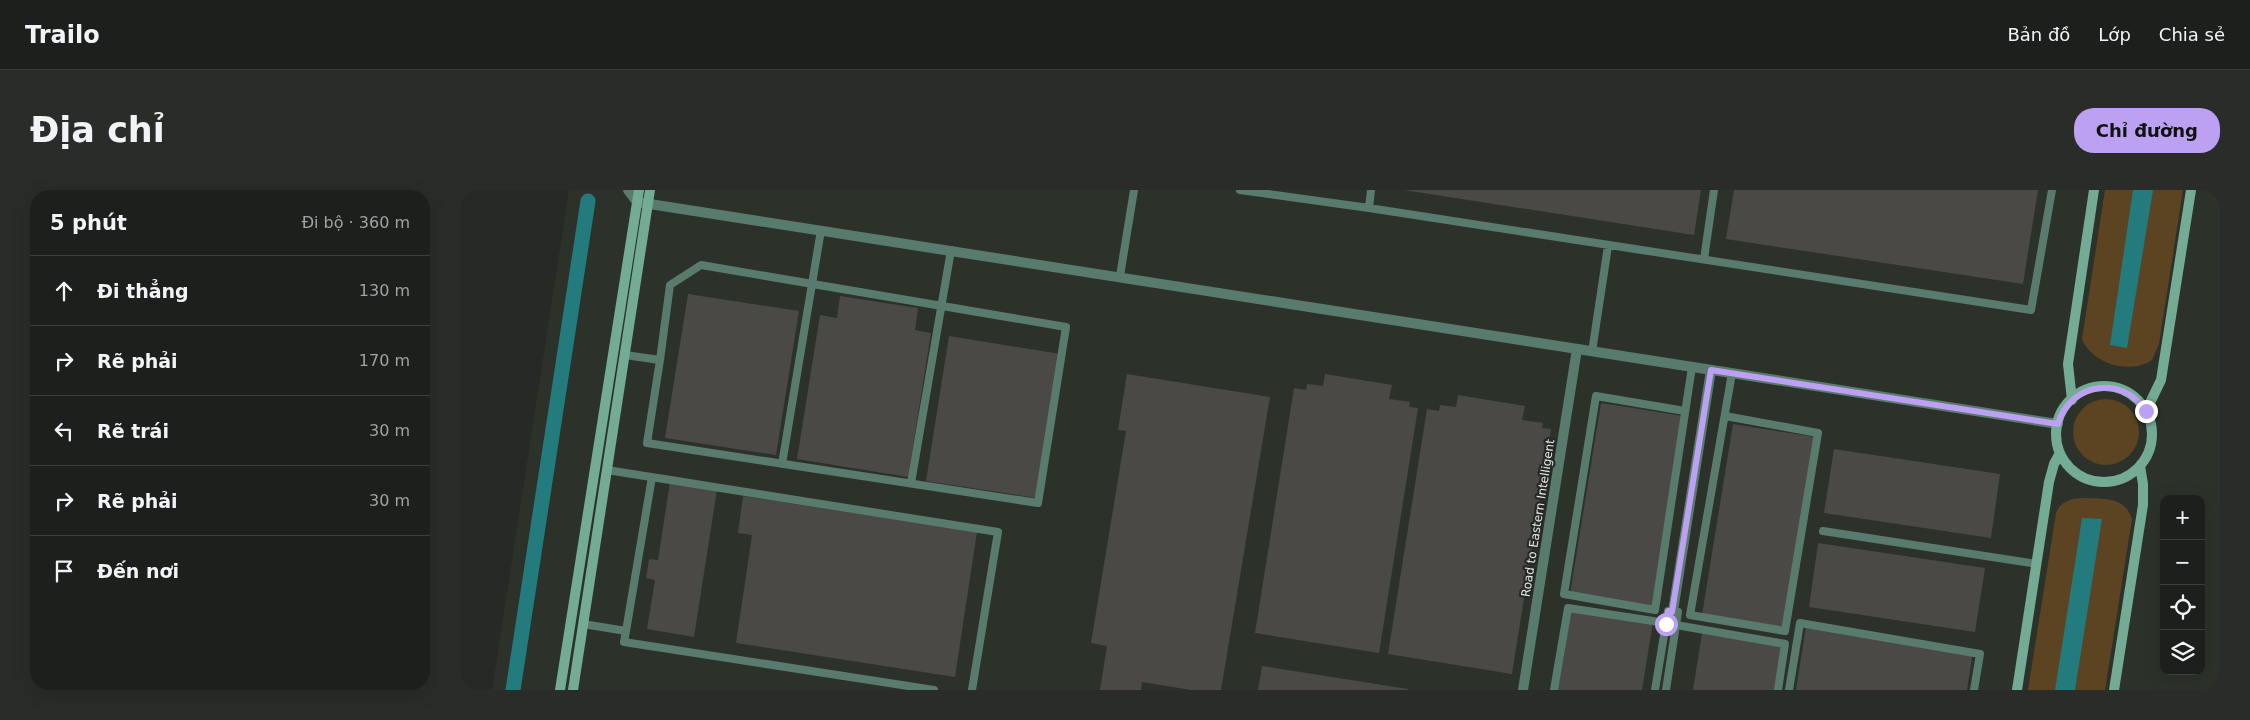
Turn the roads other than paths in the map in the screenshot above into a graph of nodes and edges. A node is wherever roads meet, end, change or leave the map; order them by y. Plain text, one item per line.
1 (628, 190) edge
2 (639, 190) edge
3 (650, 190) edge
4 (1134, 190) edge
5 (1240, 190) edge
6 (1371, 190) edge
7 (1714, 190) edge
8 (2052, 190) edge
9 (2094, 190) edge
10 (2191, 190) edge
11 (637, 202) junction
12 (648, 203) junction
13 (1369, 208) junction
14 (821, 230) junction
15 (1608, 246) junction
16 (951, 250) junction
17 (1704, 259) junction
18 (1120, 276) junction
19 (812, 284) junction
20 (942, 306) junction
21 (1577, 349) junction
22 (1592, 352) junction
23 (625, 355) junction
24 (660, 360) junction
25 (1692, 367) junction
26 (1711, 370) junction
27 (1732, 373) junction
28 (2072, 400) junction
29 (1685, 411) junction
30 (2146, 411) junction
31 (1724, 416) junction
32 (2058, 424) junction
33 (2060, 453) junction
34 (782, 464) junction
35 (2140, 466) junction
36 (607, 470) junction
37 (652, 477) junction
38 (911, 484) junction
39 (1823, 531) dead end
40 (2037, 564) junction
41 (1672, 612) junction
42 (583, 624) junction
43 (1666, 624) junction
44 (1676, 625) junction
45 (626, 631) junction
46 (560, 690) edge
47 (573, 690) edge
48 (934, 690) edge
49 (972, 690) edge
50 (1523, 690) edge
51 (1554, 690) edge
52 (1655, 690) edge
53 (1666, 690) edge
54 (1778, 690) edge
55 (1789, 690) edge
56 (1974, 690) edge
57 (2017, 690) edge
58 (2114, 690) edge

1 - 11 street
2 - 11 main road
3 - 12 main road
4 - 18 lane
5 - 13 lane
6 - 13 lane
7 - 17 lane
8 - 17 lane
9 - 28 main road
10 - 30 main road
11 - 12 street
11 - 46 main road
12 - 14 street
12 - 23 main road
13 - 15 lane
14 - 16 street
14 - 19 lane
15 - 17 lane
15 - 22 lane
16 - 18 street
16 - 20 lane
18 - 21 street
19 - 20 lane
19 - 24 lane
19 - 34 lane
20 - 38 lane
20 - 38 lane
21 - 22 street
21 - 50 street, Road to Eastern Intelligent
22 - 25 street
23 - 24 lane
23 - 36 main road
24 - 34 lane
25 - 26 street
25 - 29 lane
26 - 27 street
26 - 41 street
27 - 31 lane
27 - 32 street
28 - 30 main road
28 - 32 main road
29 - 29 lane
30 - 35 main road
31 - 31 lane
32 - 33 main road
33 - 35 main road
33 - 40 main road
34 - 38 lane
35 - 58 main road
36 - 37 lane
36 - 42 main road
37 - 45 lane
37 - 49 lane
39 - 40 lane
40 - 57 main road
41 - 43 lane
41 - 44 lane
42 - 45 lane
42 - 47 main road
43 - 51 lane
43 - 52 lane
44 - 53 lane
44 - 54 lane
45 - 48 lane
55 - 56 lane

